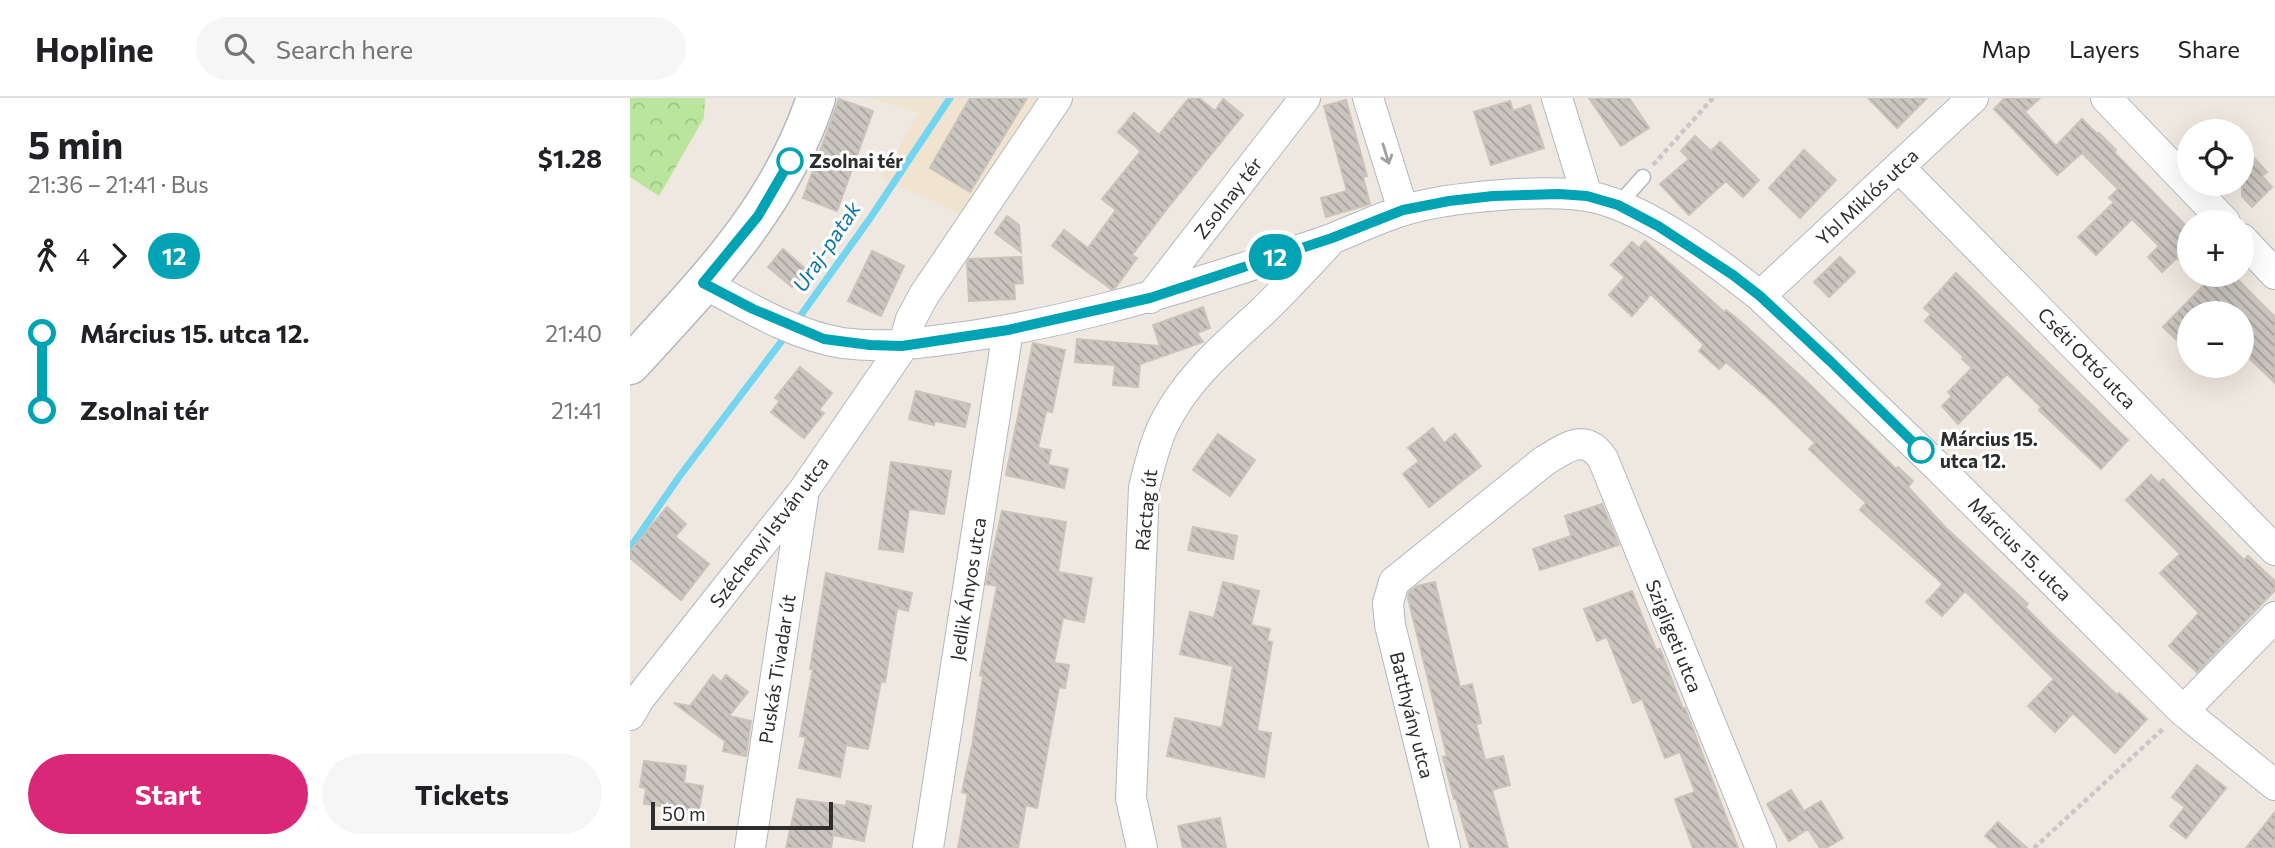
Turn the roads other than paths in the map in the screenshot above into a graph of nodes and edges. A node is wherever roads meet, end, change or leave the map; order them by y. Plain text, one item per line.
1 (816, 98) edge
2 (1057, 98) edge
3 (1305, 98) edge
4 (1368, 98) edge
5 (1557, 98) edge
6 (1973, 98) edge
7 (2106, 98) edge
8 (1899, 167) junction
9 (1643, 177) road end
10 (1587, 196) junction
11 (1618, 205) junction
12 (1403, 210) junction
13 (2213, 210) edge
14 (1332, 238) junction
15 (2254, 252) edge
16 (2275, 274) edge
17 (703, 283) junction
18 (1760, 296) junction
19 (1150, 298) junction
20 (1008, 330) junction
21 (902, 346) junction
22 (630, 365) edge
23 (804, 490) junction
24 (2275, 550) edge
25 (1394, 582) joint
26 (2275, 617) edge
27 (2183, 711) junction
28 (630, 715) edge
29 (2275, 785) edge
30 (750, 848) edge
31 (928, 848) edge
32 (1142, 848) edge
33 (1445, 848) edge
34 (1761, 848) edge

1 - 17 street
2 - 21 street, Széchenyi István utca
3 - 19 street, Zsolnay tér
4 -> 12 street
5 - 10 street
6 - 8 street, Ybl Miklós utca
7 - 13 street
8 - 18 street, Ybl Miklós utca
8 - 24 street, Cséti Ottó utca
9 - 11 lane
10 - 11 street, Március 15. utca
10 - 12 street, Március 15. utca
11 - 18 street, Március 15. utca
12 - 14 street, Március 15. utca
14 - 19 street, Március 15. utca
14 - 32 street, Ráctag út
15 - 16 street
17 - 21 street, Március 15. utca
17 - 22 street
18 - 27 street, Március 15. utca
19 - 20 street, Március 15. utca
20 - 21 street, Március 15. utca
20 - 31 street, Jedlik Ányos utca
21 - 23 street, Széchenyi István utca
23 - 28 street, Széchenyi István utca
23 - 30 street, Puskás Tivadar út
25 - 33 street, Batthyány utca
25 - 34 street, Szigligeti utca
26 - 27 street
27 - 29 street, Március 15. utca

